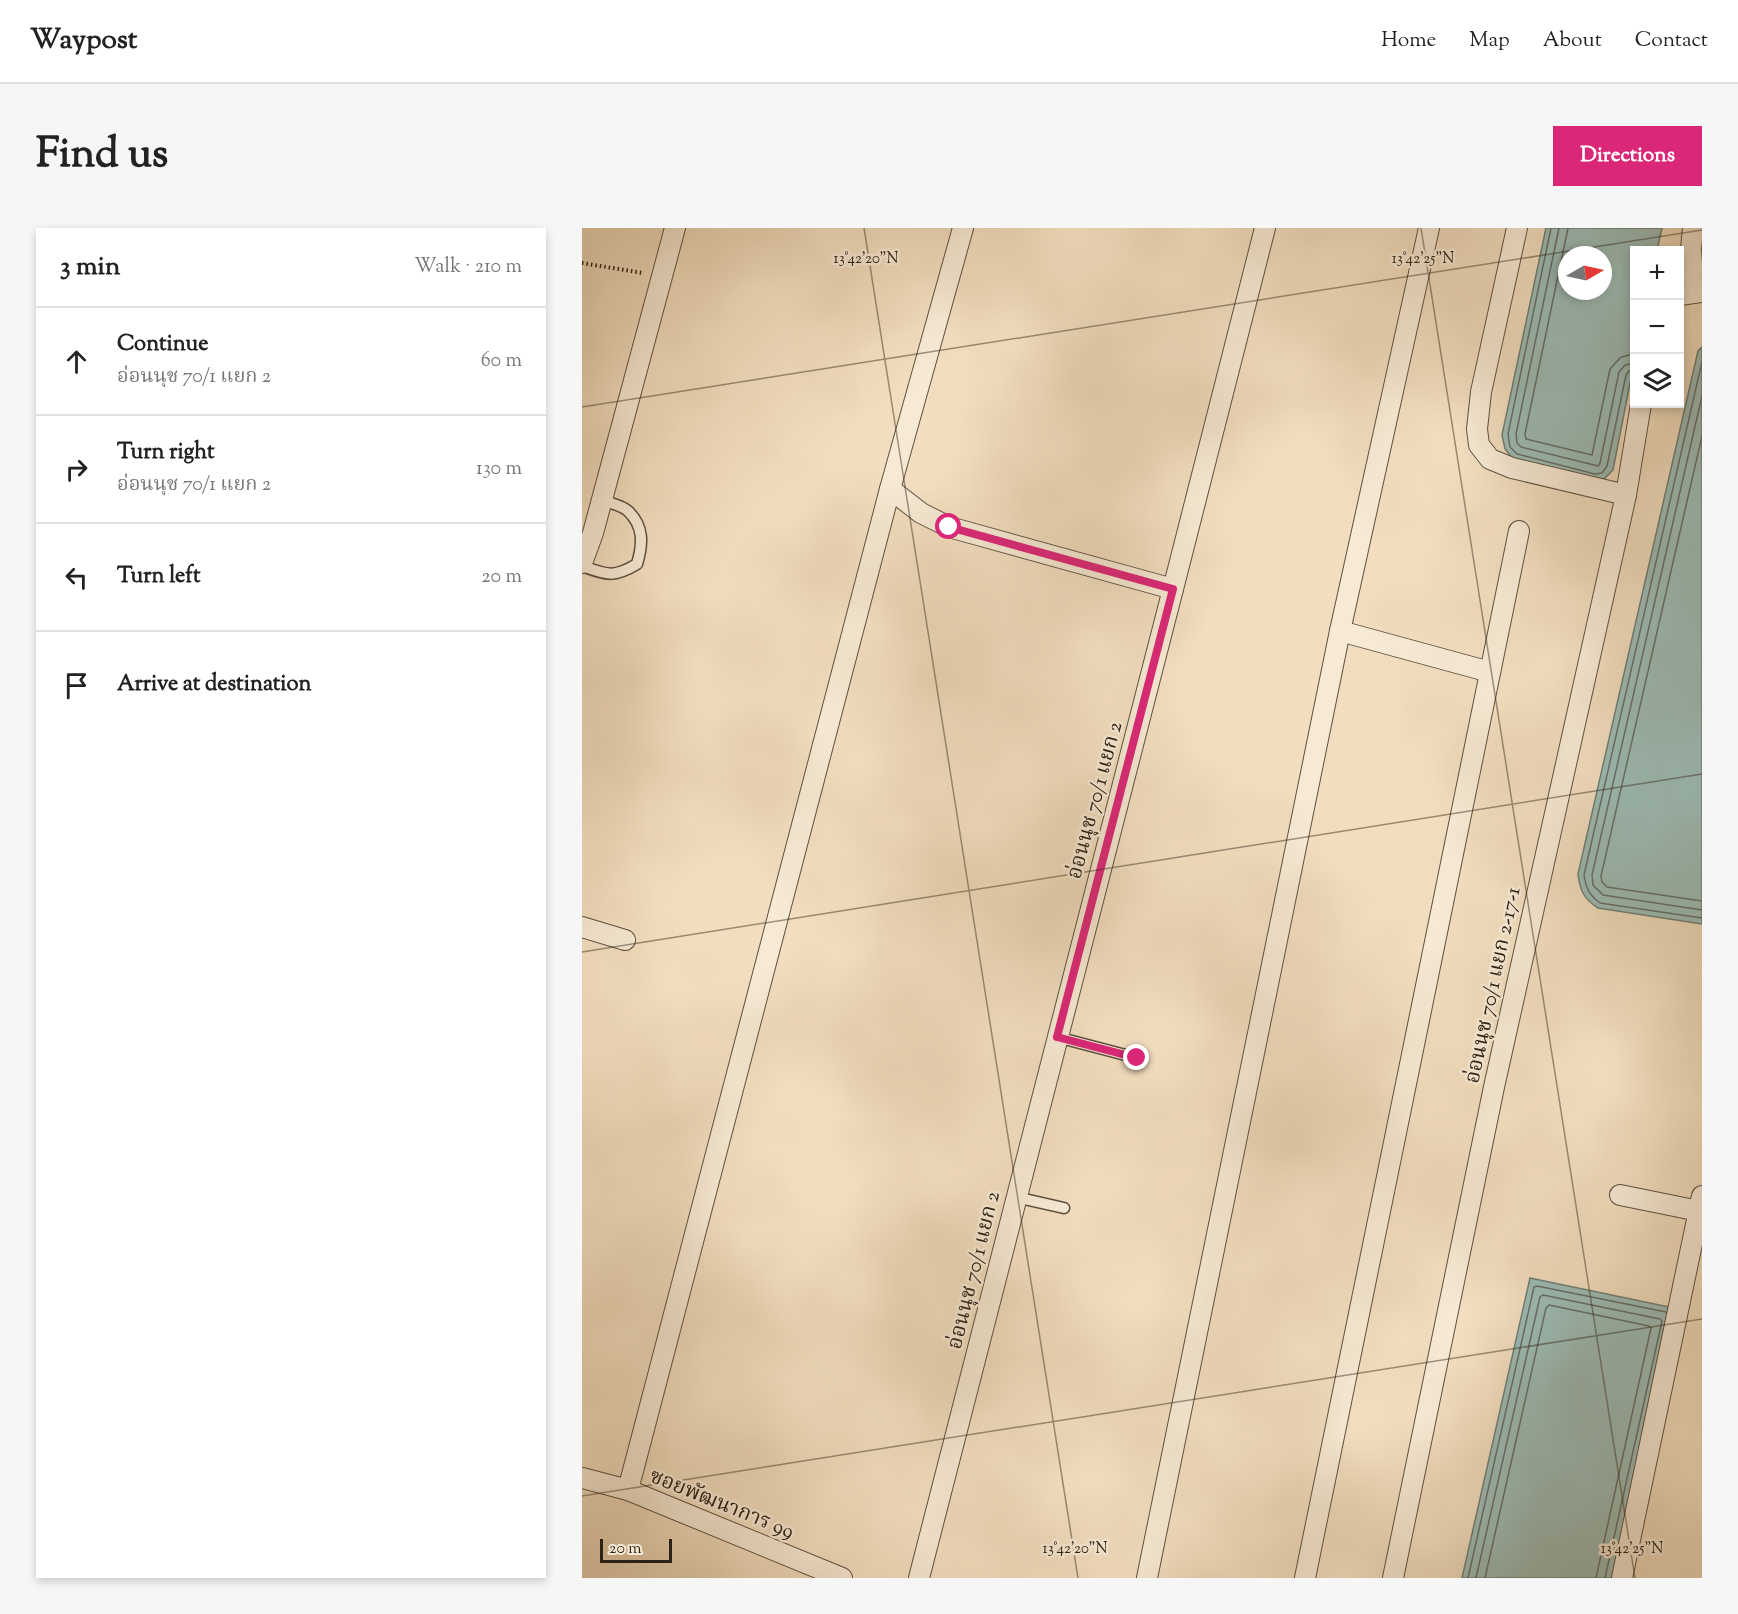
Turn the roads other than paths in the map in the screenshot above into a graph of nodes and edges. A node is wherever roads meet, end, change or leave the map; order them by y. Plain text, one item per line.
1 (675, 228) edge
2 (963, 228) edge
3 (1265, 228) edge
4 (1429, 228) edge
5 (1517, 228) edge
6 (1693, 228) edge
7 (1702, 290) edge
8 (1684, 294) edge
9 (1640, 408) edge
10 (890, 489) junction
11 (1626, 495) junction
12 (602, 500) junction
13 (1519, 531) dead end
14 (582, 565) edge
15 (1173, 589) junction
16 (1340, 631) junction
17 (1490, 672) junction
18 (582, 927) edge
19 (626, 940) dead end
20 (1057, 1037) junction
21 (1137, 1058) dead end
22 (1620, 1195) dead end
23 (1016, 1197) junction
24 (1700, 1203) edge
25 (1064, 1208) dead end
26 (582, 1478) edge
27 (627, 1490) junction
28 (842, 1578) edge
29 (919, 1578) edge
30 (1147, 1578) edge
31 (1305, 1578) edge
32 (1393, 1578) edge
33 (1622, 1578) edge

1 - 12 street
2 - 10 street
3 - 15 street, อ่อนนุช 70/1 แยก 2
4 - 16 street
5 - 11 street
6 - 7 street
7 - 8 street
9 - 11 street, อ่อนนุช 70/1 แยก 2-17-1
10 - 15 street
10 - 27 street
11 - 32 street, อ่อนนุช 70/1 แยก 2-17-1
12 - 14 street
12 - 14 lane
13 - 17 street
15 - 20 street, อ่อนนุช 70/1 แยก 2
16 - 17 street
16 - 30 street
17 - 31 street
18 - 19 street
20 - 21 lane
20 - 23 street, อ่อนนุช 70/1 แยก 2
22 - 24 street
23 - 25 lane
23 - 29 street, อ่อนนุช 70/1 แยก 2
24 - 33 street
26 - 27 street, ซอยพัฒนาการ 99
27 - 28 street, ซอยพัฒนาการ 99

